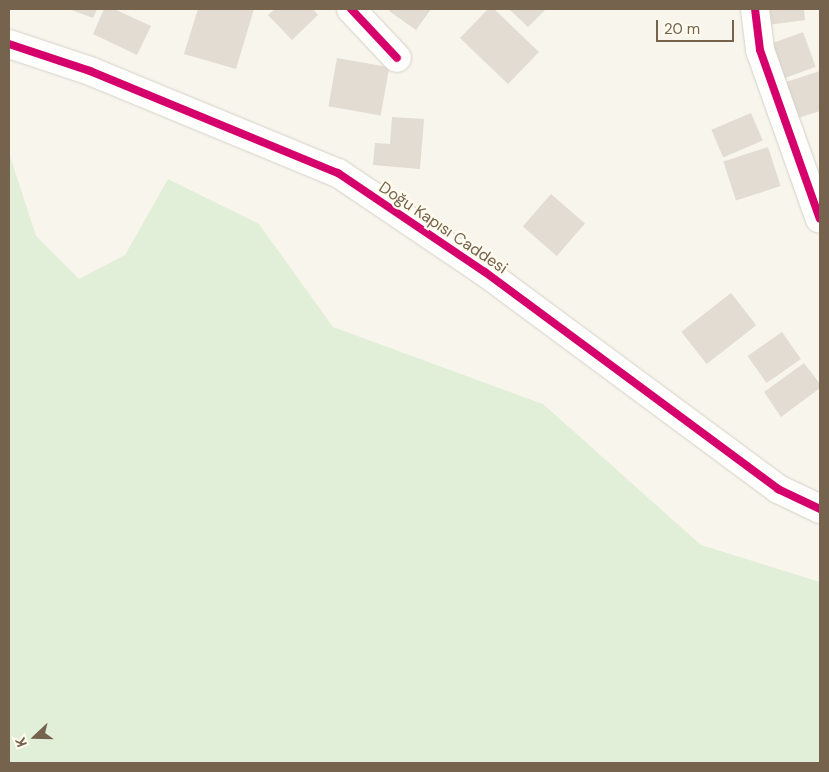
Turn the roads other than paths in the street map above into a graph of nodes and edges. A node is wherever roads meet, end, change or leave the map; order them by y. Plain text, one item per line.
1 (351, 9) edge
2 (755, 9) edge
3 (9, 44) edge
4 (397, 58) dead end
5 (817, 204) edge
6 (820, 509) edge

1 - 4 street
2 - 5 street
3 - 6 street, Doğu Kapısı Caddesi

